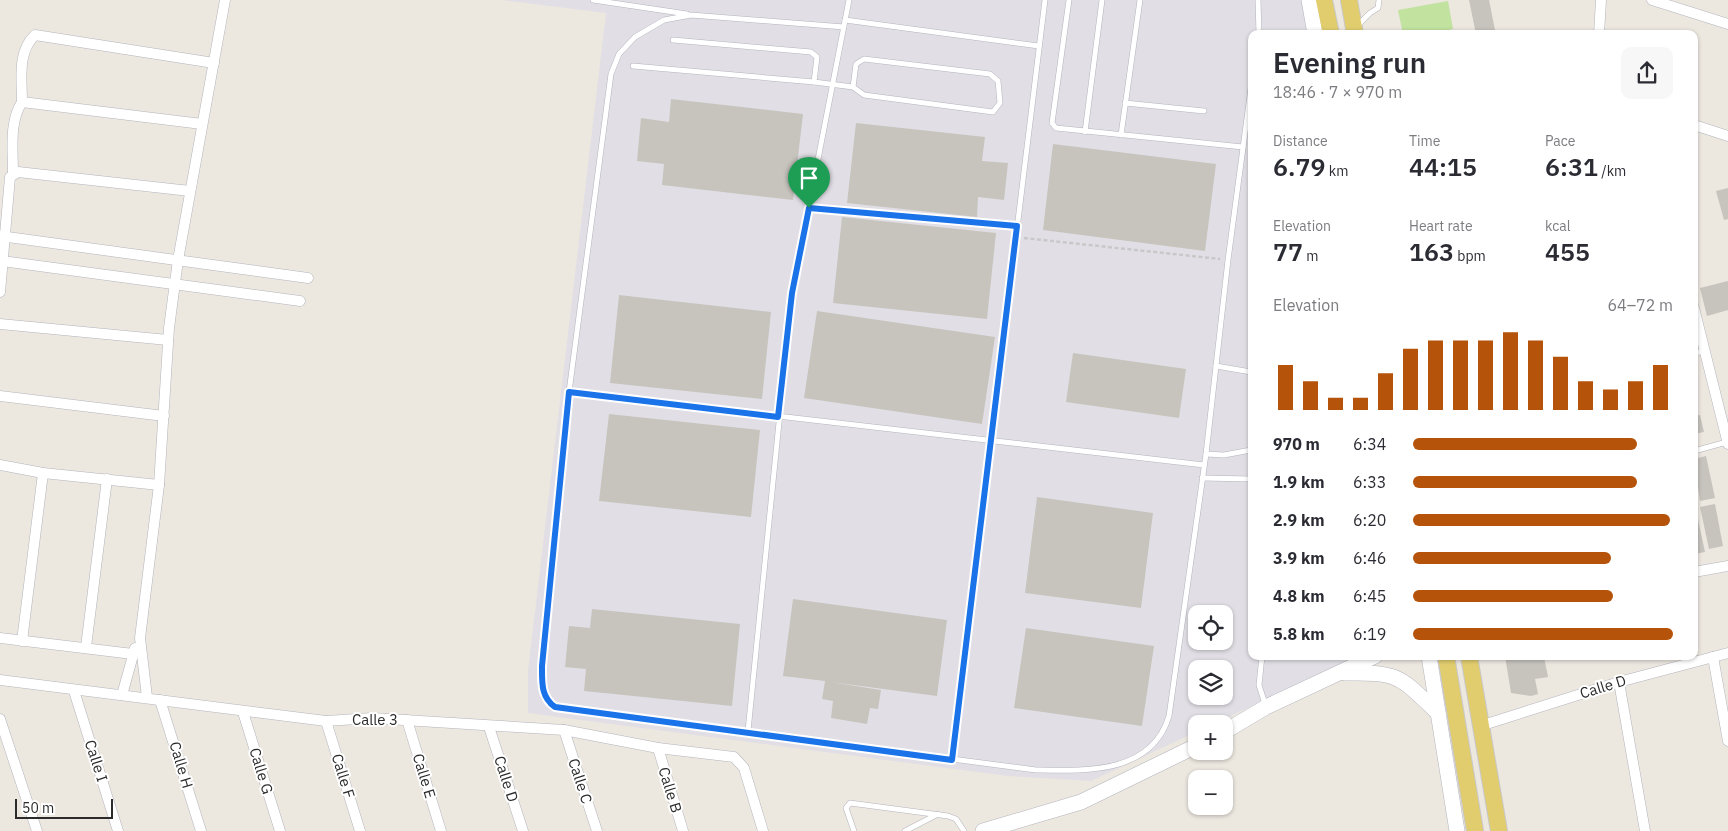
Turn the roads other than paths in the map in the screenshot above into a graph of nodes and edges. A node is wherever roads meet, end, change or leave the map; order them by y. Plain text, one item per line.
1 (225, 0) edge
2 (593, 0) edge
3 (849, 0) edge
4 (1045, 0) edge
5 (1069, 0) edge
6 (1102, 0) edge
7 (1140, 0) edge
8 (1258, 0) edge
9 (1309, 0) edge
10 (1324, 0) edge
11 (1349, 0) edge
12 (1379, 0) edge
13 (1601, 0) edge
14 (1652, 0) edge
15 (691, 15) junction
16 (846, 20) junction
17 (1728, 24) edge
18 (844, 27) junction
19 (1259, 30) edge
20 (1314, 30) edge
21 (1330, 30) edge
22 (1354, 30) edge
23 (1355, 30) edge
24 (1599, 30) edge
25 (673, 40) dead end
26 (1039, 46) junction
27 (214, 63) junction
28 (633, 66) dead end
29 (814, 82) junction
30 (833, 85) junction
31 (853, 87) junction
32 (22, 102) junction
33 (1125, 103) junction
34 (1248, 110) edge
35 (1204, 112) dead end
36 (202, 124) junction
37 (1698, 125) edge
38 (1085, 132) junction
39 (1121, 135) junction
40 (1728, 136) edge
41 (1243, 147) junction
42 (13, 173) junction
43 (190, 191) junction
44 (3, 236) edge
45 (178, 260) junction
46 (2, 262) junction
47 (308, 278) dead end
48 (174, 284) junction
49 (0, 292) edge
50 (300, 301) dead end
51 (0, 324) edge
52 (1698, 324) edge
53 (168, 340) junction
54 (1705, 351) junction
55 (1698, 353) edge
56 (1216, 366) junction
57 (1248, 371) edge
58 (569, 392) junction
59 (0, 396) edge
60 (164, 416) junction
61 (778, 417) junction
62 (991, 439) junction
63 (1728, 443) edge
64 (1698, 450) edge
65 (1248, 451) edge
66 (1206, 454) junction
67 (0, 465) edge
68 (1204, 465) junction
69 (43, 473) junction
70 (1202, 478) junction
71 (107, 479) junction
72 (1248, 479) edge
73 (159, 485) junction
74 (1728, 566) edge
75 (1698, 571) edge
76 (0, 638) edge
77 (140, 638) junction
78 (22, 641) junction
79 (86, 647) junction
80 (1728, 653) edge
81 (133, 654) junction
82 (1714, 657) junction
83 (1262, 660) edge
84 (1367, 660) edge
85 (1430, 660) edge
86 (1447, 660) edge
87 (1470, 660) edge
88 (1341, 673) junction
89 (0, 680) edge
90 (1619, 682) junction
91 (74, 691) junction
92 (122, 695) junction
93 (147, 697) junction
94 (160, 700) junction
95 (1266, 707) junction
96 (243, 712) junction
97 (1438, 712) junction
98 (0, 718) edge
99 (407, 720) junction
100 (326, 721) junction
101 (1480, 726) junction
102 (489, 727) junction
103 (1233, 727) edge
104 (564, 730) junction
105 (748, 731) junction
106 (1728, 741) edge
107 (658, 748) junction
108 (1188, 750) edge
109 (952, 760) junction
110 (938, 814) junction
111 (37, 831) edge
112 (118, 831) edge
113 (201, 831) edge
114 (280, 831) edge
115 (360, 831) edge
116 (441, 831) edge
117 (523, 831) edge
118 (597, 831) edge
119 (683, 831) edge
120 (763, 831) edge
121 (854, 831) edge
122 (905, 831) edge
123 (964, 831) edge
124 (983, 831) edge
125 (1457, 831) edge
126 (1475, 831) edge
127 (1500, 831) edge
128 (1645, 831) edge

1 - 27 street
2 - 15 lane
3 - 16 lane
4 - 26 lane
5 - 38 lane
6 - 38 lane
7 - 33 lane
8 - 19 lane
9 - 20 street
10 - 21 main road
11 - 22 main road
12 - 23 lane
13 - 24 street
14 - 17 street
15 - 18 lane
15 - 58 lane
16 - 18 lane
16 - 26 lane
18 - 30 lane
25 - 29 lane
26 - 62 lane
27 - 32 street
27 - 36 street
28 - 29 lane
29 - 30 lane
30 - 31 lane
30 - 61 lane
31 - 31 lane
32 - 36 street
32 - 42 street
33 - 35 lane
33 - 39 lane
34 - 41 lane
36 - 43 street
37 - 40 street
38 - 39 lane
39 - 41 lane
41 - 56 lane
42 - 43 street
42 - 44 street
43 - 45 street
44 - 45 street
44 - 46 street
45 - 47 street
45 - 48 street
46 - 48 street
46 - 49 street
48 - 50 street
48 - 53 street
51 - 53 street
52 - 54 street
53 - 60 street
54 - 55 lane
54 - 63 street
56 - 57 lane
56 - 66 lane
58 - 61 lane
58 - 105 lane
59 - 60 street
60 - 73 street
61 - 62 lane
61 - 105 lane
62 - 68 lane
62 - 109 lane
63 - 64 lane
65 - 66 lane
66 - 68 lane
67 - 69 street
68 - 70 lane
69 - 71 street
69 - 78 street
70 - 72 lane
70 - 109 lane
71 - 73 street
71 - 79 street
73 - 77 street
74 - 75 street
76 - 78 street
77 - 81 street
77 - 93 street
78 - 79 street
79 - 81 street
80 - 82 street, Calle D
81 - 92 street
82 - 90 street, Calle D
82 - 106 street
83 - 95 lane
84 - 88 street
85 - 97 street
86 - 126 main road
87 - 101 main road
88 - 95 street
88 - 97 street
89 - 91 street, Calle 3
90 - 101 street, Calle D
90 - 128 street
91 - 92 street, Calle 3
91 - 112 street, Calle I
92 - 93 street, Calle 3
93 - 94 street, Calle 3
94 - 96 street, Calle 3
94 - 113 street, Calle H
95 - 103 street
96 - 100 street, Calle 3
96 - 114 street, Calle G
97 - 125 street
98 - 111 street
99 - 100 street, Calle 3
99 - 102 street, Calle 3
99 - 116 street, Calle E
100 - 115 street, Calle F
101 - 127 main road
102 - 104 street, Calle 3
102 - 117 street, Calle D
104 - 107 street, Calle 3
104 - 118 street, Calle C
105 - 109 lane
107 - 119 street, Calle B
107 - 120 street, Calle 3
108 - 124 street
110 - 121 lane
110 - 122 lane
110 - 123 lane

